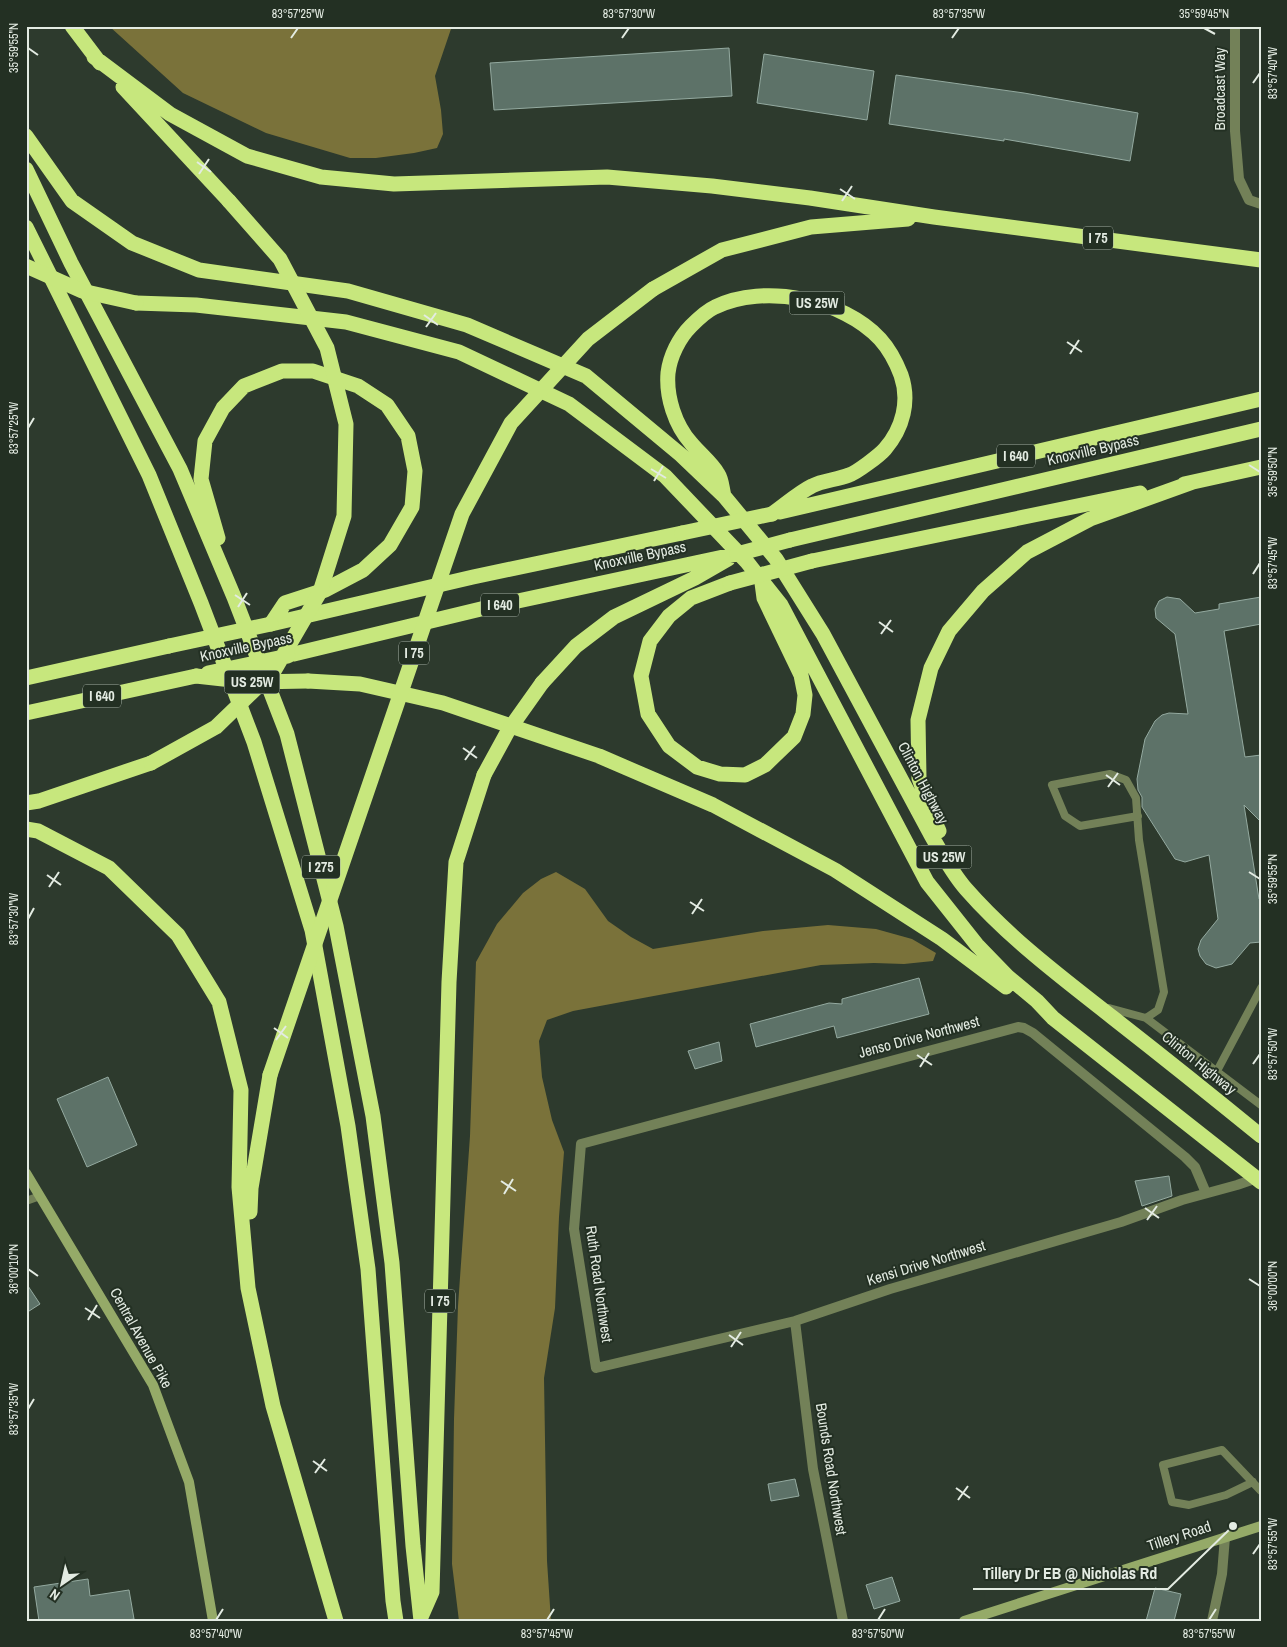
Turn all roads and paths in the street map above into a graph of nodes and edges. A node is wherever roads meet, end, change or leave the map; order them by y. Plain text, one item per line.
1 (72, 26) edge
2 (1235, 26) edge
3 (94, 56) junction
4 (26, 136) edge
5 (26, 169) edge
6 (1261, 204) edge
7 (934, 217) junction
8 (26, 227) edge
9 (1261, 260) edge
10 (26, 266) edge
11 (1261, 399) edge
12 (1261, 428) edge
13 (1261, 467) edge
14 (1193, 482) junction
15 (724, 496) junction
16 (772, 514) junction
17 (710, 564) junction
18 (762, 580) junction
19 (234, 597) junction
20 (271, 624) junction
21 (196, 676) junction
22 (26, 678) edge
23 (26, 713) edge
24 (26, 802) edge
25 (1138, 816) junction
26 (26, 829) edge
27 (950, 866) junction
28 (1261, 988) edge
29 (1087, 997) junction
30 (1053, 1018) junction
31 (1146, 1018) junction
32 (1217, 1071) junction
33 (1261, 1105) edge
34 (1261, 1136) edge
35 (581, 1144) joint
36 (26, 1173) edge
37 (1259, 1179) edge
38 (1206, 1193) junction
39 (40, 1196) junction
40 (26, 1201) edge
41 (248, 1288) junction
42 (795, 1321) junction
43 (596, 1368) joint
44 (1253, 1482) junction
45 (1261, 1491) edge
46 (1261, 1526) edge
47 (1225, 1537) junction
48 (421, 1620) edge
49 (213, 1621) edge
50 (336, 1621) edge
51 (396, 1621) edge
52 (843, 1621) edge
53 (964, 1621) edge
54 (1212, 1621) edge

1 - 3 highway
2 - 6 street, Broadcast Way
3 - 7 highway
3 - 24 highway, bridge
4 - 15 highway, Clinton Highway
5 - 19 highway, I 275
7 - 9 highway, I 75
7 - 41 highway, I 75, bridge
8 - 51 highway, I 275
10 - 18 highway, bridge
11 - 16 highway, Knoxville Bypass / I 640
12 - 17 highway, Knoxville Bypass / I 640, bridge
13 - 14 highway
14 - 18 highway, bridge
14 - 27 highway
15 - 16 highway, US 25W
15 - 27 highway, Clinton Highway / US 25W
16 - 20 highway, Knoxville Bypass / I 640, bridge
17 - 21 highway, Knoxville Bypass / I 640, bridge
17 - 48 highway, I 75, bridge
18 - 30 highway
19 - 20 highway
19 - 48 highway, I 275
20 - 22 highway, Knoxville Bypass / I 640, bridge
21 - 23 highway, Knoxville Bypass / I 640
21 - 30 highway, US 25W, bridge
25 - 25 lane
25 - 31 lane
26 - 41 highway
27 - 29 highway, Clinton Highway / US 25W
28 - 32 lane
29 - 31 lane
29 - 34 highway, Clinton Highway / US 25W
30 - 37 highway, US 25W
31 - 32 lane
32 - 33 lane
35 - 38 street, Jenso Drive Northwest
35 - 43 street, Ruth Road Northwest
36 - 39 main road, Central Avenue Pike
37 - 38 street, Kensi Drive Northwest
38 - 42 street, Kensi Drive Northwest
39 - 40 lane
39 - 49 main road, Central Avenue Pike
41 - 50 highway, I 75
42 - 43 street, Kensi Drive Northwest
42 - 52 street, Bounds Road Northwest
44 - 44 lane
44 - 45 lane
46 - 47 main road, Tillery Road
47 - 53 main road, Tillery Road
47 - 54 street

